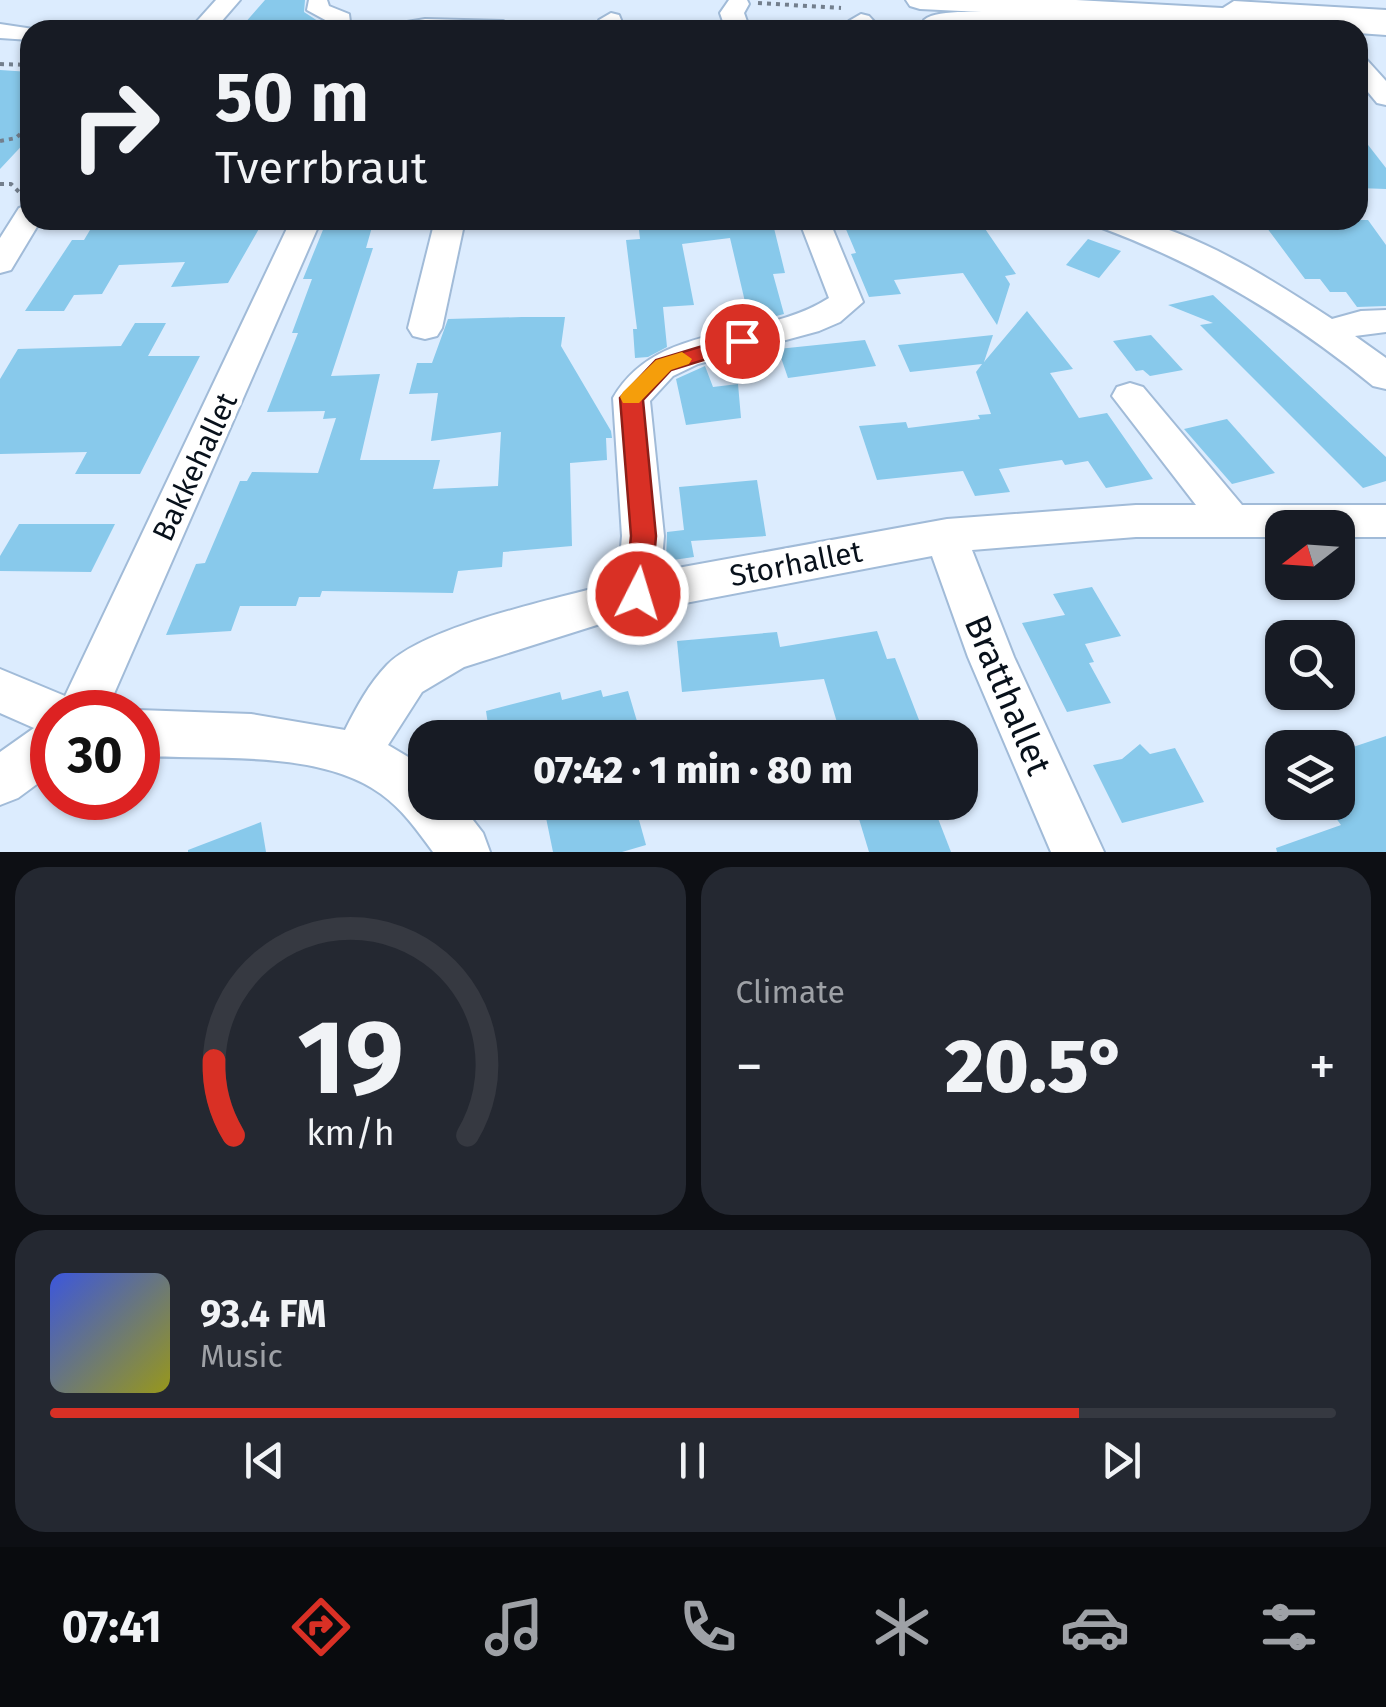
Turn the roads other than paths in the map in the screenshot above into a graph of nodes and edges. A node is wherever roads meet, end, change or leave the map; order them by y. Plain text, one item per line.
1 (229, 0) edge
2 (1106, 0) edge
3 (1278, 0) edge
4 (318, 4) dead end
5 (1386, 7) edge
6 (928, 10) edge
7 (1386, 18) edge
8 (211, 20) edge
9 (342, 20) edge
10 (970, 20) edge
11 (1004, 20) edge
12 (1060, 20) edge
13 (1214, 20) edge
14 (20, 207) edge
15 (301, 230) edge
16 (448, 230) edge
17 (818, 230) edge
18 (1163, 230) edge
19 (0, 263) edge
20 (1386, 321) edge
21 (425, 328) dead end
22 (1330, 332) junction
23 (1386, 377) edge
24 (1130, 396) dead end
25 (1232, 521) junction
26 (1386, 521) edge
27 (947, 536) junction
28 (638, 594) junction
29 (0, 690) edge
30 (92, 690) edge
31 (30, 704) edge
32 (160, 734) edge
33 (360, 754) junction
34 (30, 760) edge
35 (0, 782) edge
36 (408, 788) edge
37 (440, 820) edge
38 (464, 852) edge
39 (1078, 852) edge

1 - 8 street
2 - 7 street
3 - 5 main road
4 - 9 street
6 - 10 street
6 - 13 main road
11 - 12 street
14 - 19 street
15 - 30 street, Bakkehallet
16 - 21 street
17 - 28 street
18 - 22 street
20 - 22 street
22 - 23 street
24 - 25 street
25 - 26 street, Storhallet
25 - 27 street, Storhallet
27 - 28 street, Storhallet
27 - 39 street, Bratthallet
28 - 33 street, Storhallet
29 - 31 street
32 - 33 street
33 - 36 street
34 - 35 street
37 - 38 street

